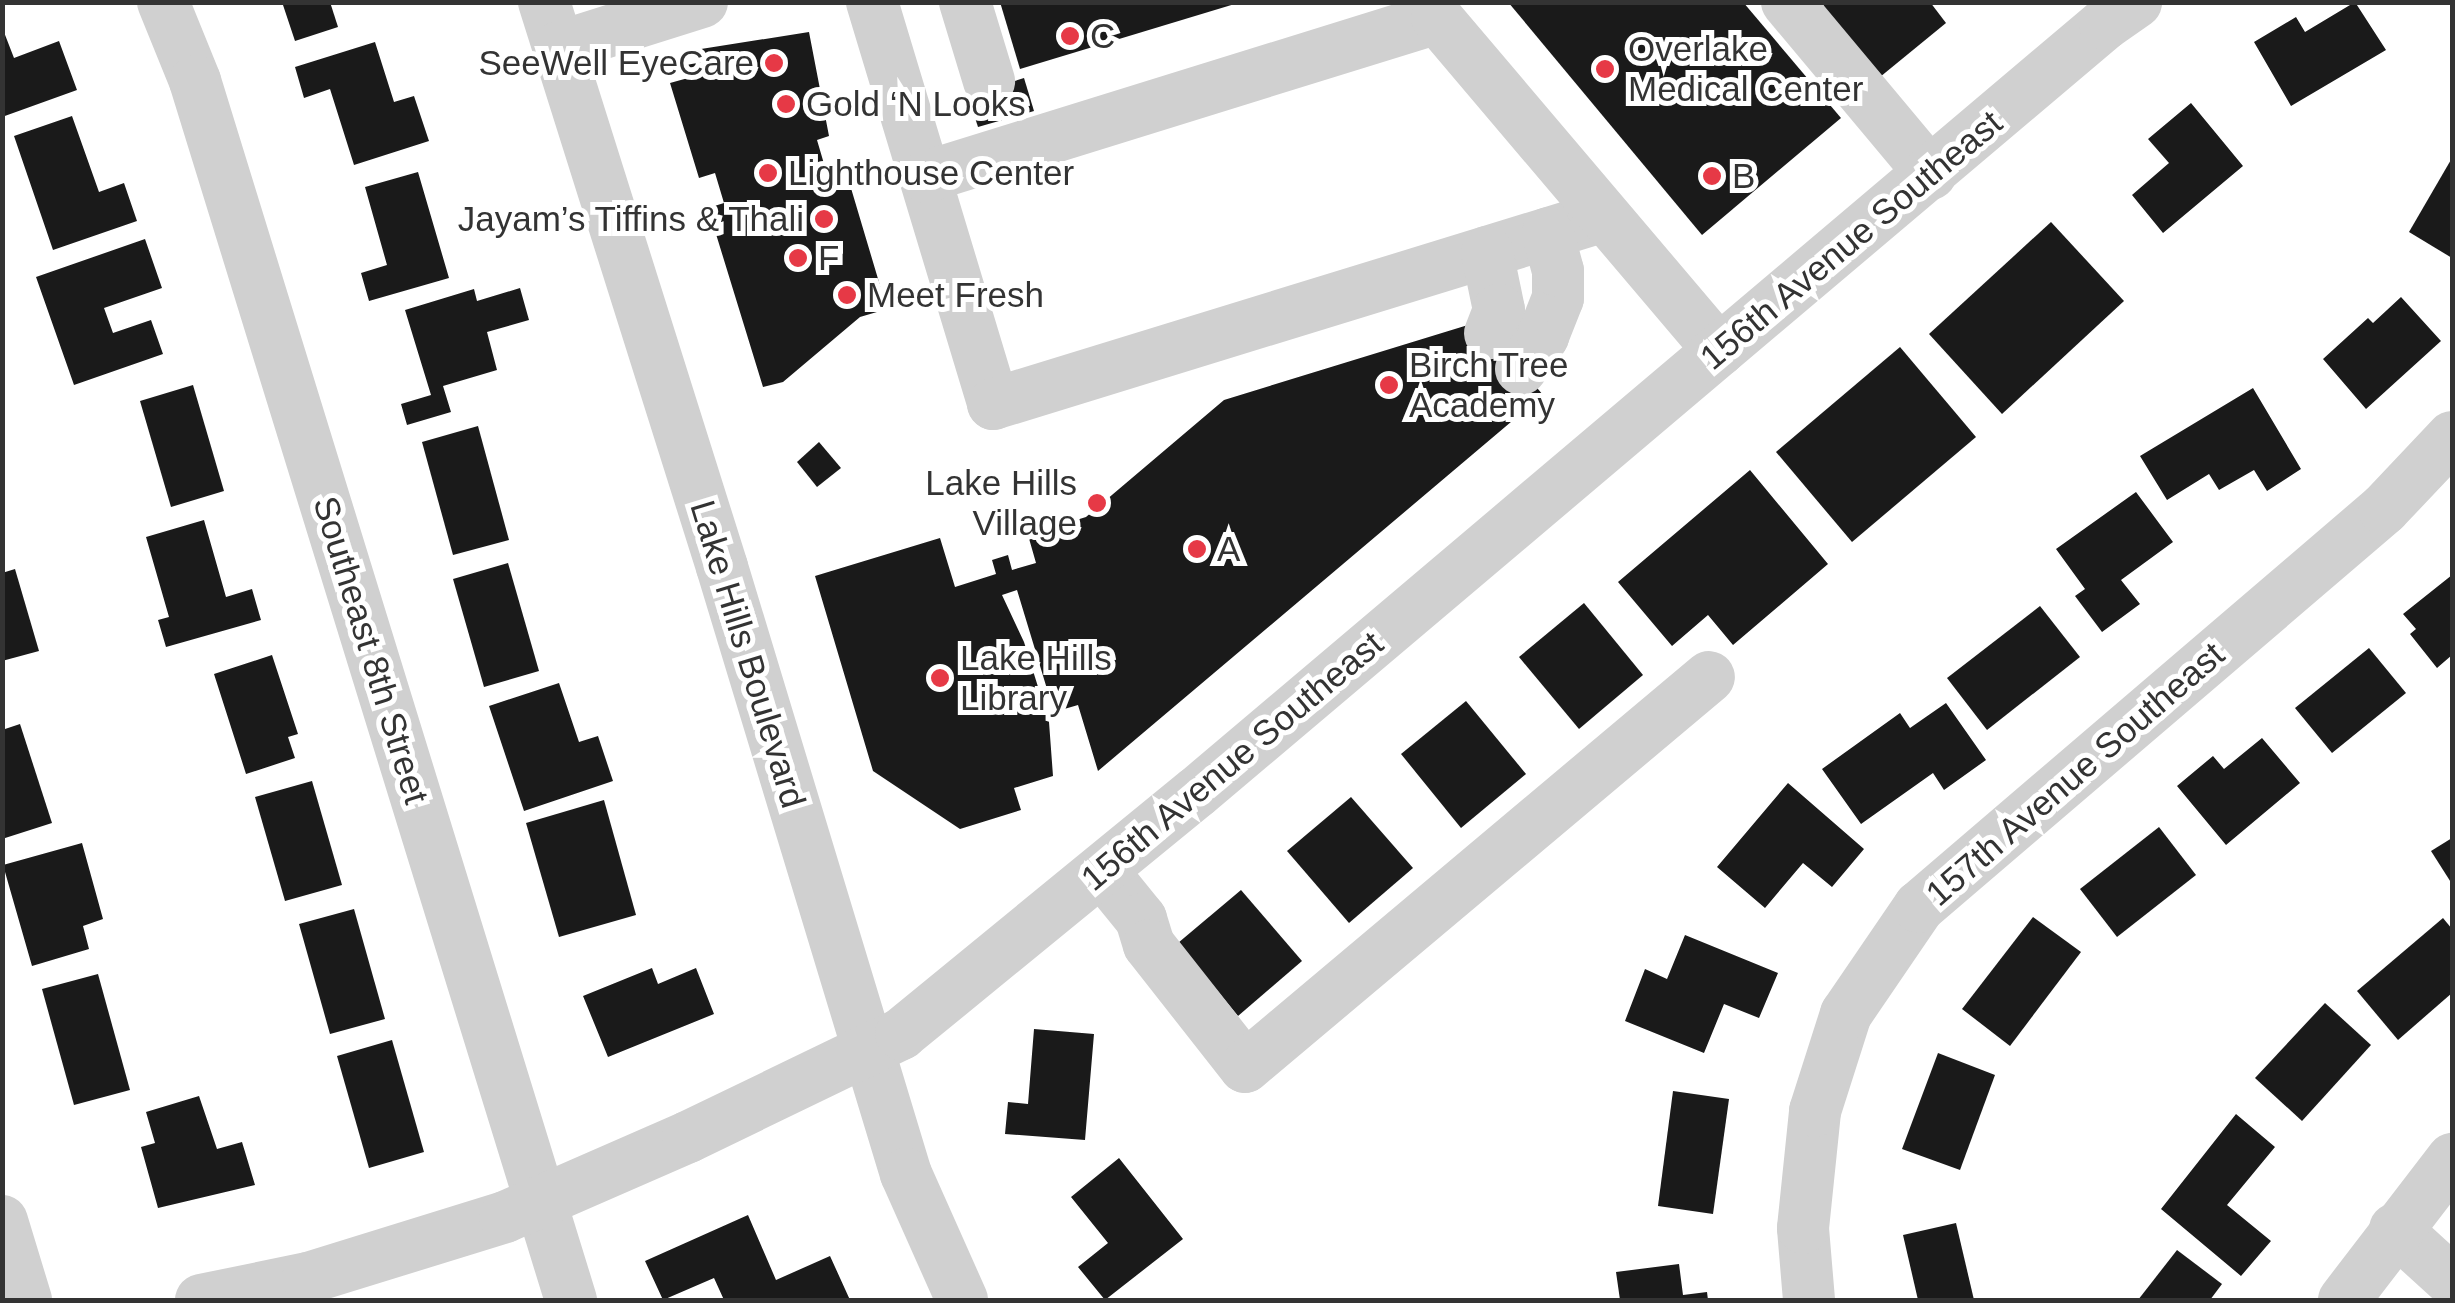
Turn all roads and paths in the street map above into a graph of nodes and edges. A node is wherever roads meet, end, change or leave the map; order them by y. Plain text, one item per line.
1 (164, 2) edge
2 (702, 2) edge
3 (872, 2) edge
4 (965, 2) edge
5 (1787, 2) edge
6 (2136, 2) edge
7 (551, 25) edge
8 (989, 81) dead end
9 (1931, 174) junction
10 (925, 177) junction
11 (1604, 216) junction
12 (1548, 234) junction
13 (1487, 252) junction
14 (1719, 352) junction
15 (2452, 437) edge
16 (1710, 677) dead end
17 (1102, 871) junction
18 (868, 1048) junction
19 (2452, 1160) edge
20 (542, 1202) junction
21 (2, 1221) edge
22 (2395, 1229) junction
23 (2452, 1281) edge
24 (26, 1300) edge
25 (200, 1300) edge
26 (571, 1300) edge
27 (962, 1300) edge
28 (1808, 1300) edge
29 (2344, 1300) edge

1 - 20 street, Southeast 8th Street
2 - 7 street
3 - 10 street
4 - 8 street
5 - 9 street
6 - 9 street, 156th Avenue Southeast
7 - 18 street, Lake Hills Boulevard
9 - 14 street, 156th Avenue Southeast
10 - 11 street
10 - 13 street
11 - 12 street
11 - 14 street
12 - 13 street
12 - 13 street
14 - 17 street, 156th Avenue Southeast
15 - 28 street, 157th Avenue Southeast
16 - 17 street
17 - 18 street, 156th Avenue Southeast
18 - 20 street, 156th Avenue Southeast
18 - 27 street, Lake Hills Boulevard
19 - 22 street
20 - 25 street, 156th Avenue Southeast
20 - 26 street, Southeast 8th Street
21 - 24 street
22 - 23 street
22 - 29 street

